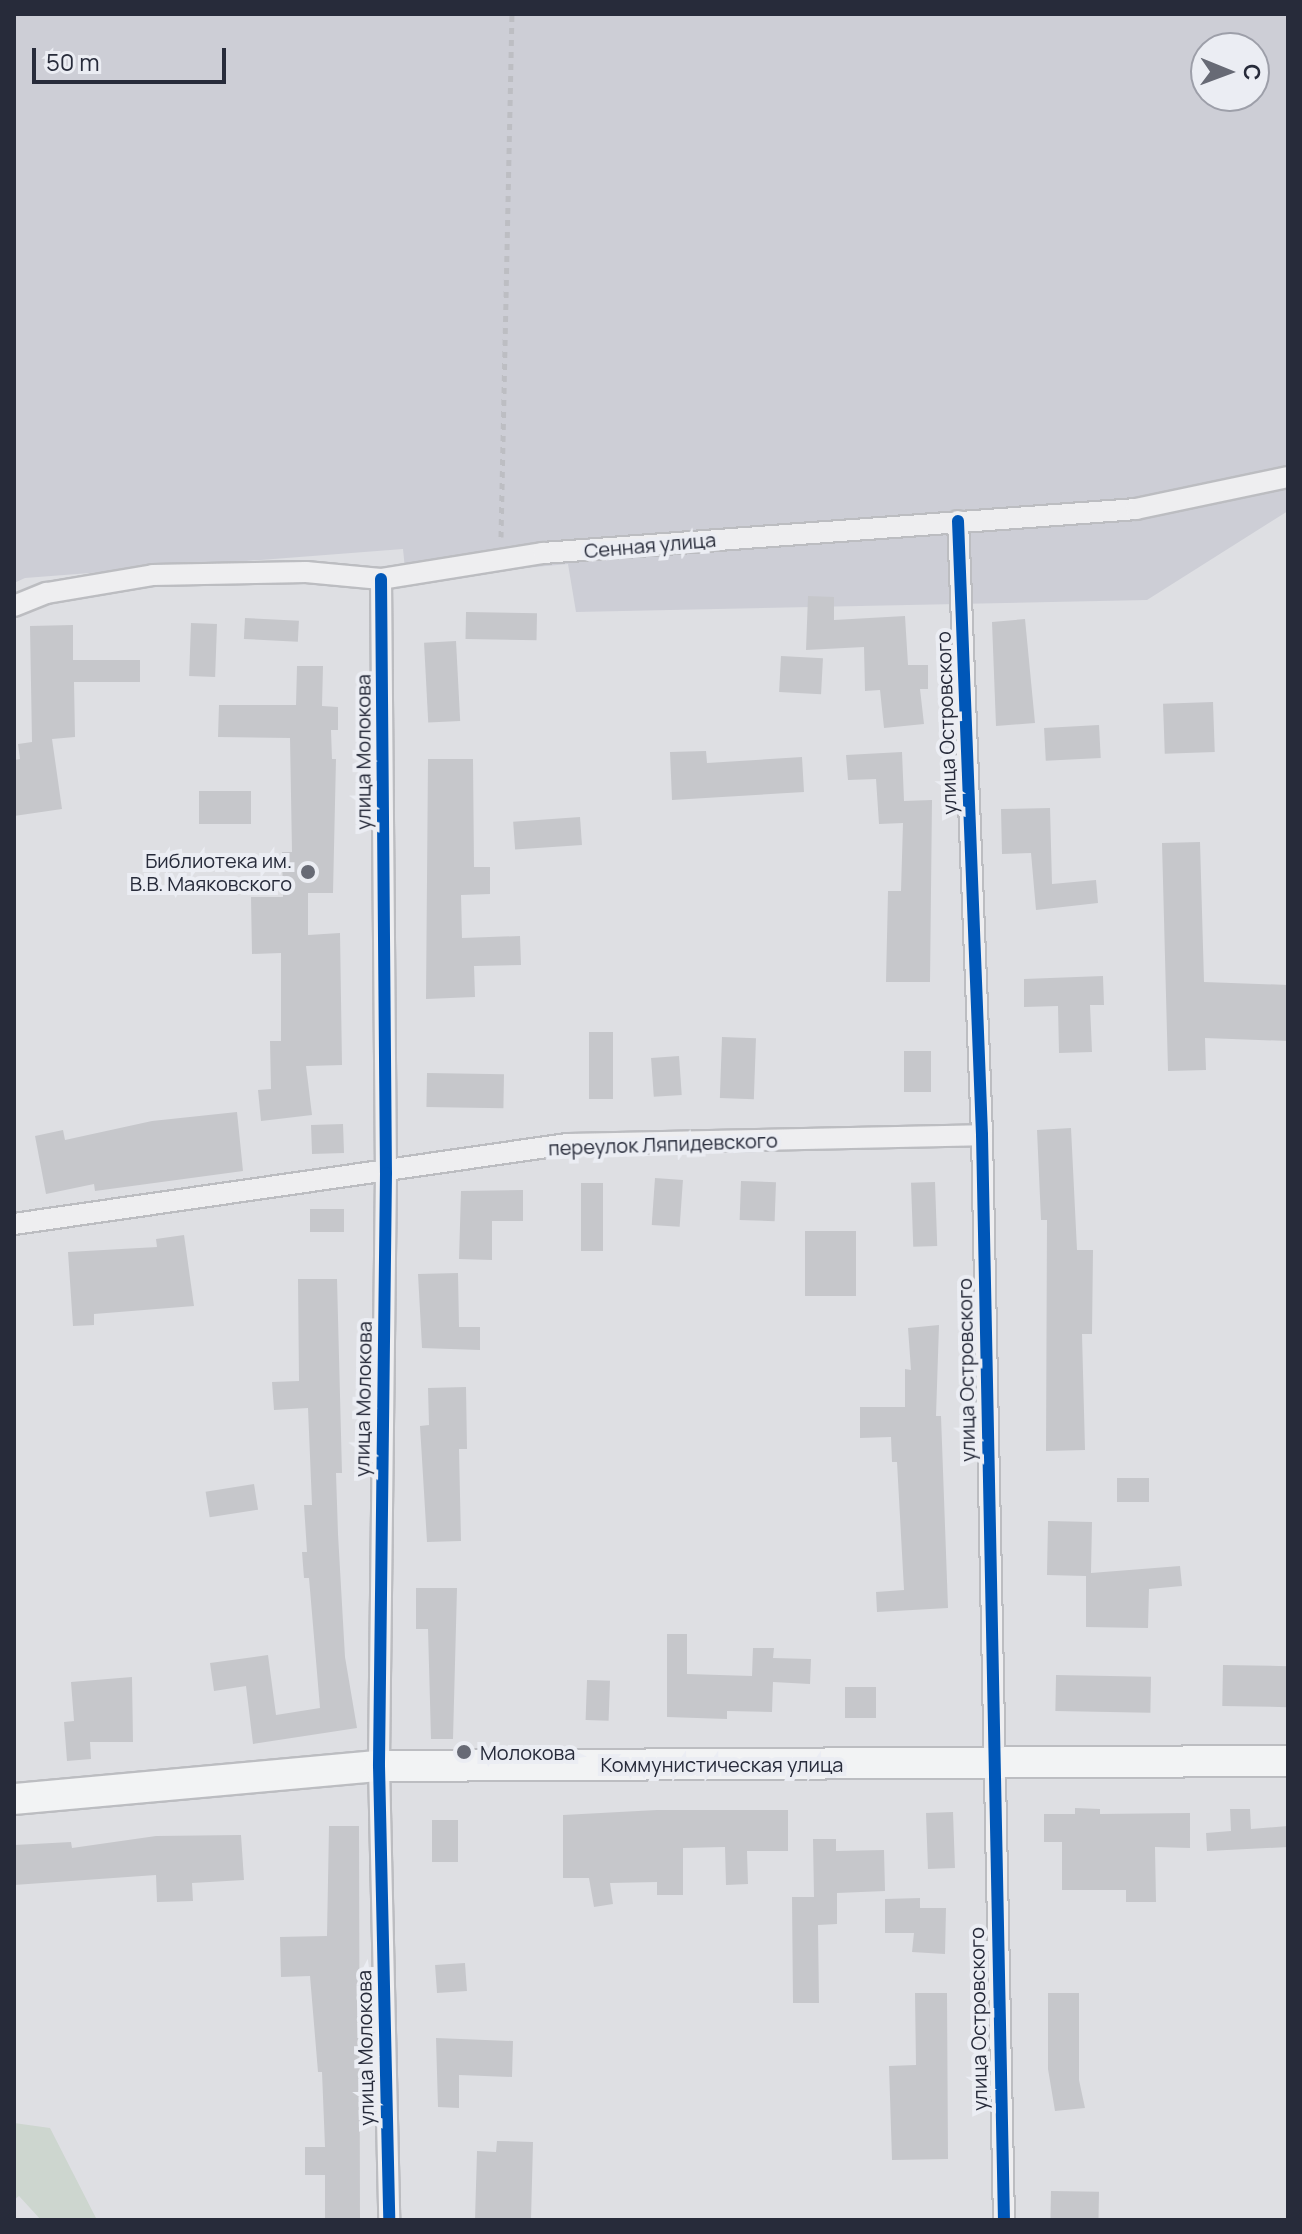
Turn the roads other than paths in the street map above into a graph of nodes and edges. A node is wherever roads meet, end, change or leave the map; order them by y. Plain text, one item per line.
1 (1288, 477) edge
2 (958, 521) junction
3 (381, 579) junction
4 (14, 606) edge
5 (982, 1135) junction
6 (386, 1173) junction
7 (14, 1224) edge
8 (1288, 1761) edge
9 (992, 1762) junction
10 (379, 1766) junction
11 (14, 1799) edge
12 (389, 2220) edge
13 (1004, 2220) edge

1 - 2 street, Сенная улица
2 - 3 street, Сенная улица
2 - 5 street, улица Островского
3 - 4 street, Сенная улица
3 - 6 street, улица Молокова
5 - 6 street, переулок Ляпидевского
5 - 9 street, улица Островского
6 - 7 street, переулок Ляпидевского
6 - 10 street, улица Молокова
8 - 9 street, Коммунистическая улица
9 - 10 street, Коммунистическая улица
9 - 13 street, улица Островского
10 - 11 street, Коммунистическая улица
10 - 12 street, улица Молокова

